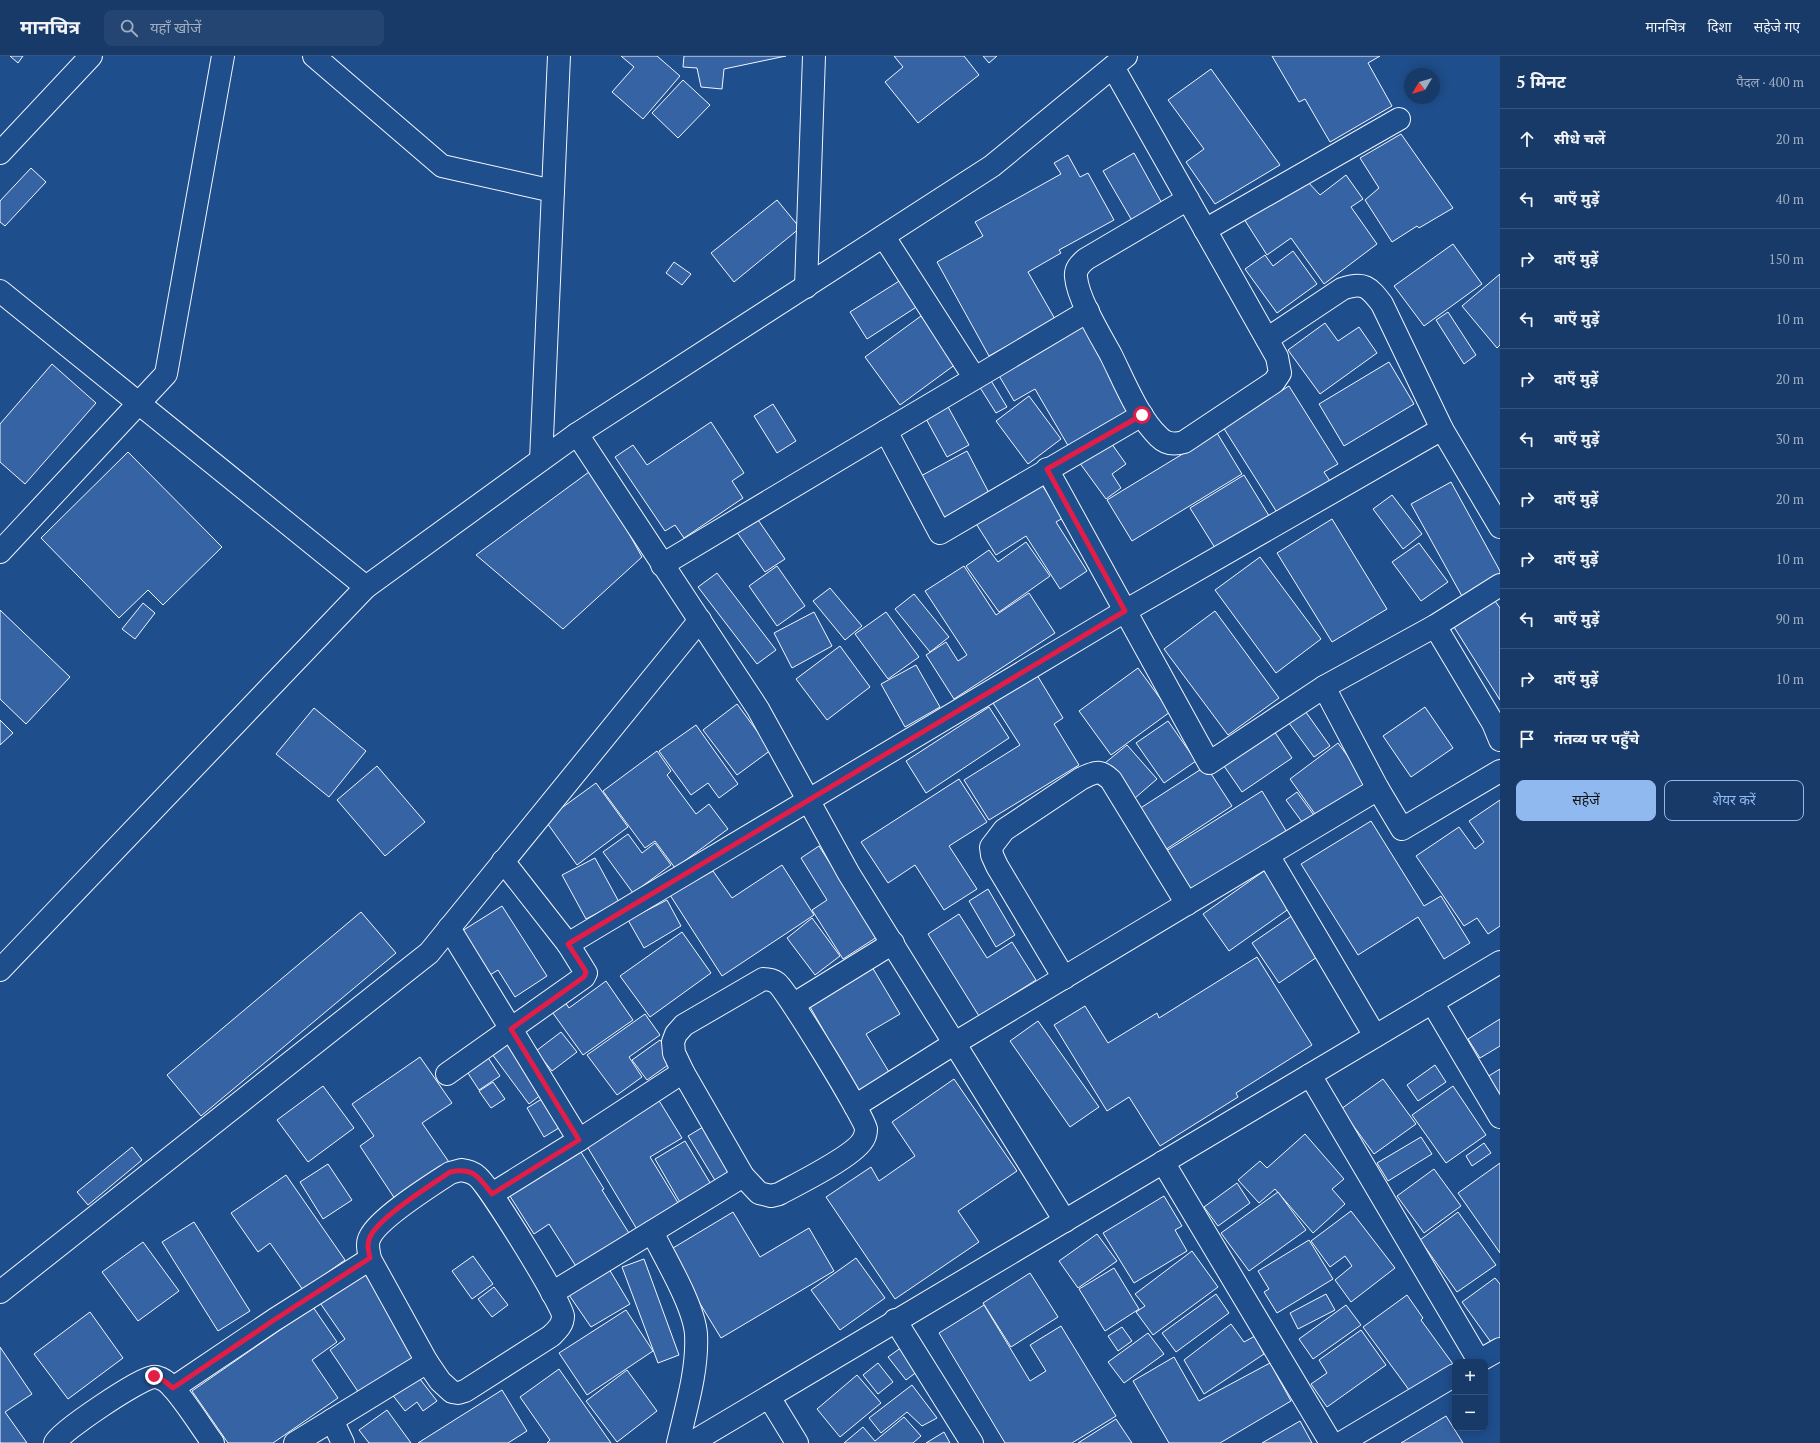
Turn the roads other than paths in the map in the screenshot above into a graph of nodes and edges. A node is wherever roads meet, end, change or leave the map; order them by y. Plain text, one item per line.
1 (91, 56) edge
2 (223, 56) edge
3 (314, 56) edge
4 (559, 56) edge
5 (814, 56) edge
6 (1120, 61) edge
7 (1399, 119) dead end
8 (0, 153) edge
9 (553, 190) junction
10 (1188, 199) junction
11 (1206, 230) junction
12 (884, 237) junction
13 (806, 287) junction
14 (0, 291) edge
15 (1088, 311) junction
16 (1267, 339) junction
17 (974, 377) junction
18 (138, 404) junction
19 (1142, 415) junction
20 (1442, 429) junction
21 (886, 431) junction
22 (577, 434) junction
23 (541, 460) junction
24 (1047, 469) junction
25 (1500, 526) edge
26 (0, 552) edge
27 (662, 565) junction
28 (1500, 585) edge
29 (366, 587) junction
30 (1125, 611) junction
31 (700, 620) junction
32 (1436, 626) junction
33 (1324, 688) junction
34 (1498, 727) edge
35 (1500, 771) edge
36 (1378, 789) junction
37 (808, 802) junction
38 (1268, 855) junction
39 (503, 861) junction
40 (1187, 904) junction
41 (449, 928) junction
42 (892, 943) junction
43 (568, 944) junction
44 (1500, 962) edge
45 (0, 970) edge
46 (1064, 978) junction
47 (1432, 1002) junction
48 (794, 1004) junction
49 (511, 1029) junction
50 (1376, 1036) junction
51 (955, 1043) junction
52 (683, 1072) junction
53 (447, 1074) dead end
54 (1310, 1075) junction
55 (855, 1106) junction
56 (1500, 1117) edge
57 (579, 1140) junction
58 (1163, 1162) junction
59 (743, 1176) junction
60 (492, 1194) junction
61 (1065, 1221) junction
62 (652, 1232) junction
63 (370, 1258) junction
64 (0, 1292) edge
65 (552, 1293) junction
66 (896, 1320) junction
67 (1500, 1349) edge
68 (1476, 1359) edge
69 (1483, 1359) edge
70 (427, 1362) junction
71 (1452, 1377) edge
72 (173, 1388) junction
73 (769, 1397) junction
74 (332, 1420) junction
75 (55, 1443) edge
76 (213, 1443) edge
77 (294, 1443) edge
78 (343, 1443) edge
79 (678, 1443) edge
80 (691, 1443) edge
81 (797, 1443) edge
82 (972, 1443) edge
83 (1330, 1443) edge
84 (1341, 1443) edge

1 - 8 street
2 - 18 street
3 - 9 street
4 - 9 street
5 - 13 street
6 - 10 street
6 - 12 street
7 - 11 street
9 - 23 street
10 - 11 street
10 - 15 street
11 - 16 street
12 - 13 street
12 - 17 street
13 - 22 street
14 - 18 street
15 - 17 street
15 - 19 street
16 - 19 street
16 - 20 street
17 - 21 street
18 - 26 street
18 - 29 street
19 - 24 street
20 - 25 street
20 - 30 street
21 - 24 street
21 - 27 street
22 - 23 street
22 - 27 street
23 - 29 street
24 - 30 street
27 - 31 street
28 - 32 street
29 - 45 street
30 - 33 street
30 - 37 street
31 - 37 street
31 - 39 street
32 - 33 street
32 - 34 street
33 - 36 street
35 - 36 street
36 - 38 street
37 - 42 street
37 - 43 street
38 - 40 street
38 - 50 street
39 - 41 street
39 - 43 street
40 - 46 street
40 - 46 street
41 - 49 street
41 - 64 street
42 - 48 street
42 - 51 street
43 - 49 street
44 - 47 street
46 - 51 street
47 - 50 street
47 - 56 street
48 - 52 street
48 - 55 street
49 - 53 street
49 - 57 street
50 - 54 street
51 - 55 street
51 - 61 street
52 - 57 street
52 - 59 street
54 - 58 street
54 - 68 street
55 - 59 street
57 - 60 street
58 - 61 street
58 - 83 street
59 - 62 street
60 - 63 street
60 - 65 street
61 - 66 street
62 - 65 street
62 - 79 street
63 - 70 street
63 - 72 street
65 - 70 street
66 - 73 street
66 - 82 street
67 - 69 street
70 - 74 street
71 - 84 street
72 - 75 street
72 - 76 street
73 - 80 street
73 - 81 street
74 - 77 street
74 - 78 street

